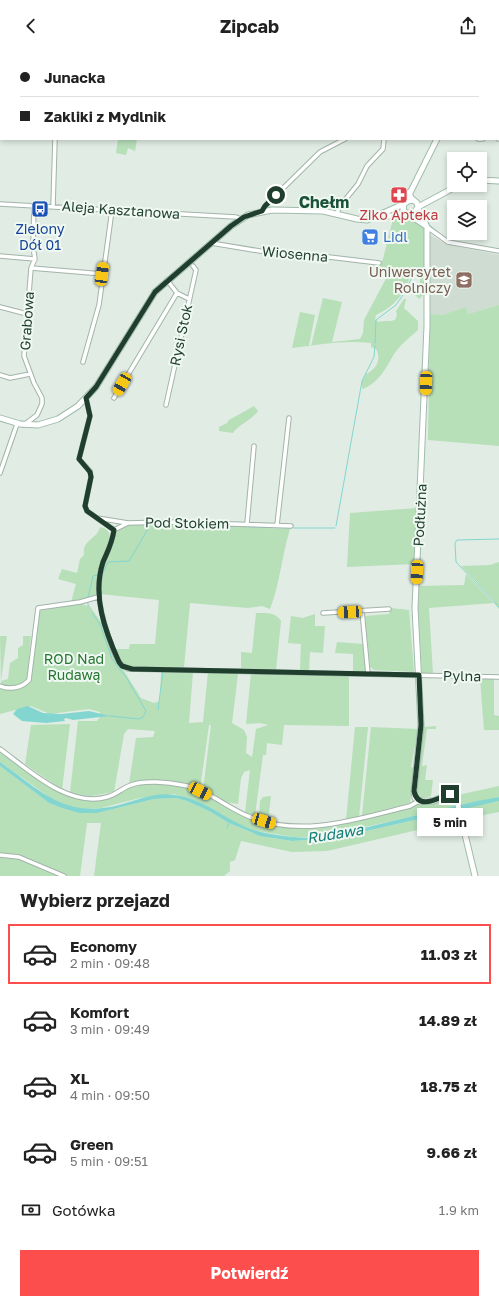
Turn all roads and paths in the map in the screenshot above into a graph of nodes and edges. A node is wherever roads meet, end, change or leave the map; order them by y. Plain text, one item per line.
1 (55, 140) edge
2 (343, 140) edge
3 (384, 140) edge
4 (436, 140) edge
5 (487, 180) edge
6 (499, 181) edge
7 (409, 192) junction
8 (447, 192) edge
9 (404, 203) junction
10 (0, 204) edge
11 (34, 205) junction
12 (417, 205) junction
13 (53, 206) junction
14 (112, 210) junction
15 (262, 211) junction
16 (337, 214) junction
17 (407, 214) junction
18 (378, 216) junction
19 (241, 219) junction
20 (427, 227) junction
21 (211, 243) junction
22 (499, 251) edge
23 (0, 256) edge
24 (35, 259) junction
25 (379, 263) dead end
26 (193, 266) dead end
27 (31, 268) junction
28 (102, 274) junction
29 (167, 280) junction
30 (177, 293) junction
31 (189, 299) junction
32 (0, 307) edge
33 (27, 314) junction
34 (83, 362) dead end
35 (30, 374) junction
36 (0, 375) edge
37 (86, 398) junction
38 (114, 398) dead end
39 (166, 405) dead end
40 (0, 418) edge
41 (289, 418) dead end
42 (16, 424) junction
43 (23, 425) junction
44 (254, 446) dead end
45 (0, 473) edge
46 (97, 518) junction
47 (128, 523) junction
48 (247, 524) junction
49 (277, 525) junction
50 (291, 526) dead end
51 (114, 530) junction
52 (98, 597) junction
53 (389, 609) dead end
54 (362, 611) junction
55 (323, 613) dead end
56 (368, 674) junction
57 (419, 675) junction
58 (499, 677) edge
59 (0, 686) edge
60 (0, 749) edge
61 (419, 801) junction
62 (0, 855) edge
63 (64, 876) edge
64 (475, 876) edge

1 - 13 street
2 - 15 street
3 - 16 street
4 - 7 street
5 - 6 street
7 - 9 street
7 - 12 street, Podłużna
8 - 12 street
9 - 12 street
9 - 17 street
9 - 18 street
10 - 11 street, Aleja Kasztanowa
11 - 13 street, Aleja Kasztanowa
11 - 24 street, Grabowa
12 - 17 street
12 - 20 street, Podłużna
13 - 14 street, Aleja Kasztanowa
14 - 19 street, Aleja Kasztanowa
14 - 28 street
15 - 16 street
15 - 19 street
16 - 18 street
17 - 18 street
17 - 20 street
19 - 21 street
20 - 22 street
20 - 57 street, Podłużna
21 - 25 street, Wiosenna
21 - 29 street
23 - 24 street
24 - 27 street, Grabowa
26 - 31 street, Rysi Stok
27 - 28 street
27 - 33 street, Grabowa
28 - 34 street
29 - 30 street
29 - 37 street
30 - 31 street
30 - 38 street
31 - 39 street, Rysi Stok
32 - 33 street
33 - 35 street, Grabowa
35 - 36 street
35 - 43 street, Grabowa
37 - 43 street
37 - 46 street
40 - 42 street
41 - 49 street
42 - 43 street
42 - 45 street
44 - 48 street, Pod Stokiem
46 - 47 street, Pod Stokiem
46 - 51 street
47 - 48 street, Pod Stokiem
47 - 51 street, Pod Stokiem
48 - 49 street, Pod Stokiem
49 - 50 street, Pod Stokiem
51 - 52 street, Pylna
52 - 56 street, Pylna
52 - 59 street
53 - 54 street
54 - 55 street
54 - 56 street
56 - 57 street, Pylna
57 - 58 street, Pylna
57 - 61 street, Podłużna
60 - 61 street
61 - 64 street
62 - 63 street

